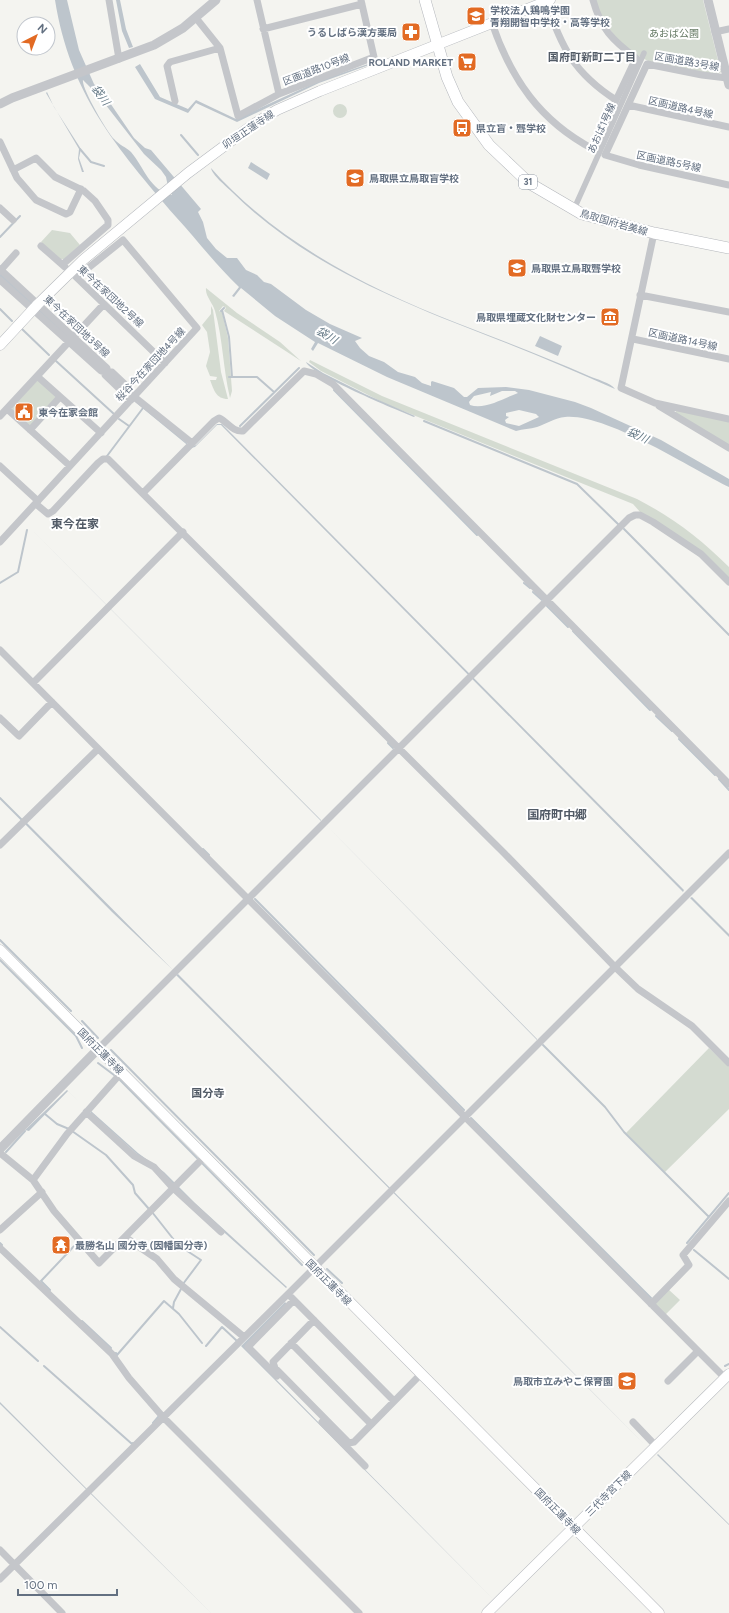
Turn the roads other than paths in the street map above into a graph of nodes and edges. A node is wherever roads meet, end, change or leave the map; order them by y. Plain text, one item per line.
1 (109, 0) edge
2 (216, 0) edge
3 (256, 0) edge
4 (425, 0) edge
5 (593, 0) edge
6 (708, 0) edge
7 (548, 1) edge
8 (361, 2) edge
9 (196, 18) junction
10 (492, 24) junction
11 (263, 29) junction
12 (729, 29) edge
13 (715, 32) junction
14 (436, 44) junction
15 (220, 48) junction
16 (644, 53) dead end
17 (374, 57) junction
18 (117, 60) junction
19 (378, 68) junction
20 (728, 81) edge
21 (279, 94) junction
22 (616, 100) junction
23 (174, 101) dead end
24 (0, 104) edge
25 (628, 105) junction
26 (729, 127) edge
27 (0, 142) edge
28 (605, 155) joint
29 (13, 170) junction
30 (729, 184) edge
31 (81, 189) junction
32 (1, 210) edge
33 (574, 210) junction
34 (13, 220) dead end
35 (654, 233) junction
36 (41, 246) dead end
37 (729, 248) edge
38 (16, 253) dead end
39 (62, 264) junction
40 (0, 270) edge
41 (74, 274) junction
42 (0, 280) edge
43 (640, 295) junction
44 (104, 304) junction
45 (35, 307) junction
46 (729, 312) edge
47 (74, 336) junction
48 (633, 339) junction
49 (68, 342) junction
50 (0, 345) edge
51 (729, 359) edge
52 (165, 363) junction
53 (106, 371) junction
54 (37, 376) junction
55 (60, 397) junction
56 (133, 397) junction
57 (655, 403) junction
58 (7, 409) junction
59 (0, 416) edge
60 (729, 419) edge
61 (30, 430) junction
62 (100, 433) junction
63 (192, 443) junction
64 (729, 448) edge
65 (0, 466) edge
66 (70, 466) junction
67 (144, 492) junction
68 (37, 502) junction
69 (183, 532) junction
70 (1, 538) edge
71 (729, 582) edge
72 (547, 601) junction
73 (0, 650) edge
74 (33, 683) junction
75 (52, 702) junction
76 (0, 718) edge
77 (98, 749) junction
78 (398, 749) junction
79 (729, 784) edge
80 (0, 845) edge
81 (729, 853) edge
82 (249, 899) junction
83 (0, 950) edge
84 (615, 967) junction
85 (98, 1048) junction
86 (729, 1063) edge
87 (122, 1072) junction
88 (86, 1112) junction
89 (465, 1116) junction
90 (0, 1148) edge
91 (0, 1153) edge
92 (205, 1156) junction
93 (33, 1180) junction
94 (172, 1187) junction
95 (42, 1192) junction
96 (729, 1201) edge
97 (0, 1230) edge
98 (221, 1232) dead end
99 (125, 1237) junction
100 (0, 1248) edge
101 (315, 1268) junction
102 (288, 1294) junction
103 (294, 1300) junction
104 (651, 1304) junction
105 (314, 1320) junction
106 (244, 1338) junction
107 (291, 1344) junction
108 (698, 1352) junction
109 (421, 1374) junction
110 (727, 1376) edge
111 (668, 1381) dead end
112 (394, 1401) junction
113 (163, 1417) junction
114 (633, 1422) dead end
115 (372, 1424) junction
116 (655, 1445) junction
117 (366, 1466) dead end
118 (575, 1527) junction
119 (0, 1550) edge
120 (14, 1564) junction
121 (0, 1579) edge
122 (62, 1613) edge
123 (359, 1613) edge
124 (487, 1613) edge
125 (659, 1613) edge

1 - 18 street
2 - 9 street
3 - 11 street, 区画道路10号線
4 - 14 main road, 鳥取国府岩美線 / 31
5 - 22 street
6 - 13 street
7 - 10 main road, 卯垣正蓮寺線
7 - 22 street
8 - 11 street
8 - 17 street
9 - 15 street
9 - 18 street
10 - 14 main road, 卯垣正蓮寺線
10 - 22 street
11 - 21 street, 区画道路10号線
12 - 13 street
13 - 20 street
14 - 19 main road, 卯垣正蓮寺線
14 - 33 main road, 鳥取国府岩美線 / 31
15 - 21 street
15 - 23 street
16 - 33 street, あおば1号線
17 - 19 street
17 - 21 street, 区画道路10号線
18 - 24 street
19 - 41 main road, 卯垣正蓮寺線
20 - 25 street, 区画道路3号線
25 - 26 street, 区画道路4号線
25 - 28 street, 区画道路3号線
27 - 29 street
28 - 30 street, 区画道路5号線
29 - 31 street
29 - 31 street
31 - 39 street
32 - 34 street
33 - 35 main road, 鳥取国府岩美線 / 31
35 - 37 main road, 鳥取国府岩美線 / 31
35 - 43 street
36 - 39 street, 東今在家団地2号線
38 - 40 street
39 - 41 street, 東今在家団地2号線
40 - 45 street, 東今在家団地3号線
41 - 44 street, 東今在家団地2号線
41 - 45 main road, 卯垣正蓮寺線
41 - 52 street, 桜谷今在家団地4号線
42 - 45 street
43 - 46 street
43 - 48 street
44 - 47 street
44 - 52 street, 東今在家団地2号線
45 - 47 street, 東今在家団地3号線
45 - 49 street
45 - 50 main road, 卯垣正蓮寺線
47 - 49 street
47 - 53 street, 東今在家団地3号線
48 - 51 street, 区画道路14号線
48 - 57 street
49 - 53 street
49 - 54 street
52 - 56 street, 桜谷今在家団地4号線
53 - 56 street
54 - 55 street
54 - 58 street
55 - 61 street
55 - 62 street
56 - 62 street, 桜谷今在家団地4号線
56 - 63 street
57 - 60 street
57 - 64 street
58 - 59 street
58 - 61 street
61 - 66 street
62 - 66 street, 桜谷今在家団地4号線
63 - 67 street
63 - 72 street
65 - 68 street
66 - 68 street, 桜谷今在家団地4号線
67 - 68 street
67 - 69 street
68 - 70 street, 桜谷今在家団地4号線
69 - 74 street
69 - 78 street
71 - 72 street
72 - 78 street
72 - 79 street
73 - 74 street
74 - 75 street
75 - 76 street
75 - 77 street
77 - 80 street
77 - 82 street
78 - 82 street
78 - 84 street
81 - 84 street
82 - 85 street
82 - 89 street
83 - 85 main road, 国府正蓮寺線
84 - 86 street
84 - 89 street
85 - 87 main road, 国府正蓮寺線
85 - 90 street
87 - 88 street
87 - 92 main road, 国府正蓮寺線
88 - 93 street
88 - 94 street
89 - 101 street
89 - 104 street
91 - 93 street
92 - 94 street
92 - 101 main road, 国府正蓮寺線
93 - 95 street
94 - 98 street
94 - 99 street
95 - 97 street
95 - 99 street
96 - 104 street
99 - 106 street
100 - 113 street
101 - 102 street
101 - 109 main road, 国府正蓮寺線
102 - 103 street
102 - 106 street
103 - 105 street
103 - 117 street
104 - 108 street
105 - 107 street
105 - 112 street
106 - 113 street
107 - 115 street
107 - 115 street
108 - 110 street
108 - 111 street
109 - 112 street
109 - 118 main road, 国府正蓮寺線
110 - 116 main road, 三代寺宮下線
112 - 115 street
113 - 120 street
113 - 123 street
114 - 116 street
116 - 118 main road, 三代寺宮下線
118 - 124 main road, 三代寺宮下線
118 - 125 main road, 国府正蓮寺線
119 - 120 street
120 - 121 street
120 - 122 street

